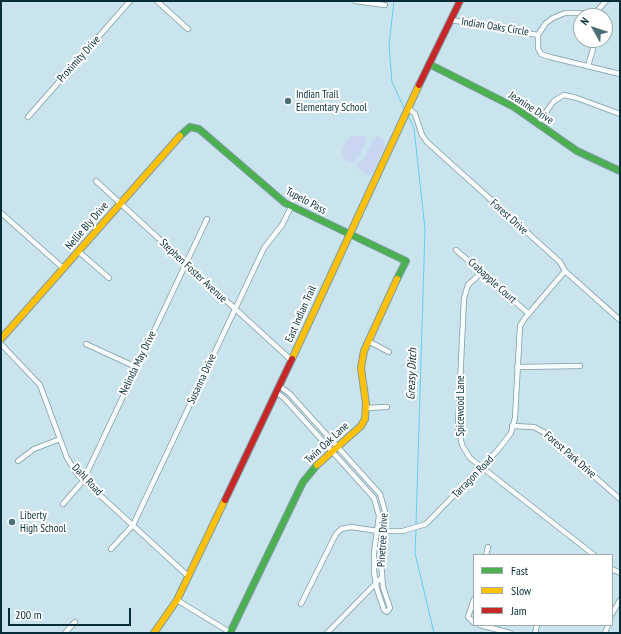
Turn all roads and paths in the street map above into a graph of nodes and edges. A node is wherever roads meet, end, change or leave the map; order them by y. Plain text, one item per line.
1 (130, 1) edge
2 (157, 1) edge
3 (355, 1) edge
4 (460, 1) edge
5 (606, 1) edge
6 (385, 5) dead end
7 (451, 20) junction
8 (188, 29) dead end
9 (538, 35) junction
10 (593, 49) dead end
11 (429, 64) junction
12 (588, 66) junction
13 (620, 74) edge
14 (408, 108) junction
15 (620, 114) edge
16 (28, 117) dead end
17 (538, 123) junction
18 (190, 127) joint
19 (620, 171) edge
20 (96, 181) dead end
21 (120, 204) junction
22 (291, 207) junction
23 (1, 213) edge
24 (207, 219) dead end
25 (348, 234) junction
26 (456, 250) dead end
27 (78, 251) junction
28 (406, 262) joint
29 (186, 264) junction
30 (63, 268) junction
31 (565, 271) junction
32 (482, 272) junction
33 (109, 278) dead end
34 (235, 310) junction
35 (529, 314) junction
36 (620, 320) edge
37 (1, 339) edge
38 (368, 341) junction
39 (1, 344) edge
40 (86, 344) dead end
41 (390, 352) dead end
42 (291, 360) junction
43 (517, 366) junction
44 (580, 366) dead end
45 (136, 367) junction
46 (279, 386) junction
47 (276, 392) junction
48 (387, 407) dead end
49 (366, 408) junction
50 (512, 426) junction
51 (60, 439) junction
52 (338, 446) junction
53 (332, 451) junction
54 (18, 461) dead end
55 (482, 468) junction
56 (84, 480) junction
57 (620, 499) edge
58 (63, 504) dead end
59 (133, 525) junction
60 (386, 530) junction
61 (378, 531) junction
62 (488, 546) dead end
63 (111, 549) dead end
64 (486, 554) edge
65 (593, 554) edge
66 (188, 576) junction
67 (382, 576) junction
68 (376, 582) junction
69 (177, 600) junction
70 (620, 600) edge
71 (473, 602) edge
72 (301, 604) dead end
73 (613, 612) edge
74 (75, 622) dead end
75 (473, 622) edge
76 (484, 626) edge
77 (65, 633) edge
78 (154, 633) edge
79 (230, 633) edge
80 (327, 633) edge
81 (510, 633) edge

1 - 16 street, Proximity Drive
2 - 8 street
3 - 6 street
4 - 7 street, East Indian Trail
5 - 9 street, Indian Oaks Circle
7 - 9 street, Indian Oaks Circle
7 - 11 street, East Indian Trail
9 - 12 street, Indian Oaks Circle
10 - 12 street
11 - 14 street, East Indian Trail
11 - 17 street, Jeanine Drive
12 - 13 street, Indian Oaks Circle
14 - 25 street, East Indian Trail
14 - 31 street, Forest Drive
15 - 17 street
17 - 19 street, Jeanine Drive
18 - 21 street, Nellie Bly Drive
18 - 22 street, Tupelo Pass
20 - 21 street, Stephen Foster Avenue
21 - 27 street, Nellie Bly Drive
21 - 29 street, Stephen Foster Avenue
22 - 25 street, Tupelo Pass
22 - 34 street, Susanna Drive
23 - 30 street
24 - 29 street, Nelinda May Drive
25 - 28 street, Tupelo Pass
25 - 42 street, East Indian Trail
26 - 32 street, Crabapple Court
27 - 30 street, Nellie Bly Drive
27 - 33 street
28 - 38 street, Twin Oak Lane
29 - 34 street, Stephen Foster Avenue
29 - 45 street, Nelinda May Drive
30 - 37 street, Nellie Bly Drive
31 - 35 street, Tarragon Road
31 - 36 street, Forest Drive
32 - 35 street, Crabapple Court
32 - 55 street, Spicewood Lane
34 - 42 street, Stephen Foster Avenue
34 - 59 street, Susanna Drive
35 - 43 street, Tarragon Road
38 - 41 street
38 - 49 street, Twin Oak Lane
39 - 51 street, Dahl Road
40 - 45 street
42 - 46 street, East Indian Trail
43 - 44 street
43 - 50 street, Tarragon Road
45 - 56 street, Nelinda May Drive
46 - 47 street, East Indian Trail
46 - 52 street, Pinetree Drive
47 - 53 street, Pinetree Drive
47 - 66 street, East Indian Trail
48 - 49 street
49 - 52 street, Twin Oak Lane
50 - 55 street, Tarragon Road
50 - 57 street, Forest Park Drive
51 - 54 street
51 - 56 street, Dahl Road
52 - 53 street, Twin Oak Lane
52 - 60 street, Pinetree Drive
53 - 61 street, Pinetree Drive
53 - 79 street, Twin Oak Lane
55 - 60 street, Tarragon Road
55 - 65 street, Spicewood Lane
56 - 58 street, Nelinda May Drive
56 - 59 street, Dahl Road
59 - 63 street, Susanna Drive
59 - 66 street, Dahl Road
60 - 61 street, Tarragon Road
60 - 67 street, Pinetree Drive
61 - 68 street, Pinetree Drive
61 - 72 street, Tarragon Road
62 - 64 street
66 - 69 street, East Indian Trail
67 - 68 street
67 - 68 street, Pinetree Drive
68 - 80 street
69 - 78 street, East Indian Trail
69 - 79 street
70 - 73 street
71 - 75 street
74 - 77 street
76 - 81 street

